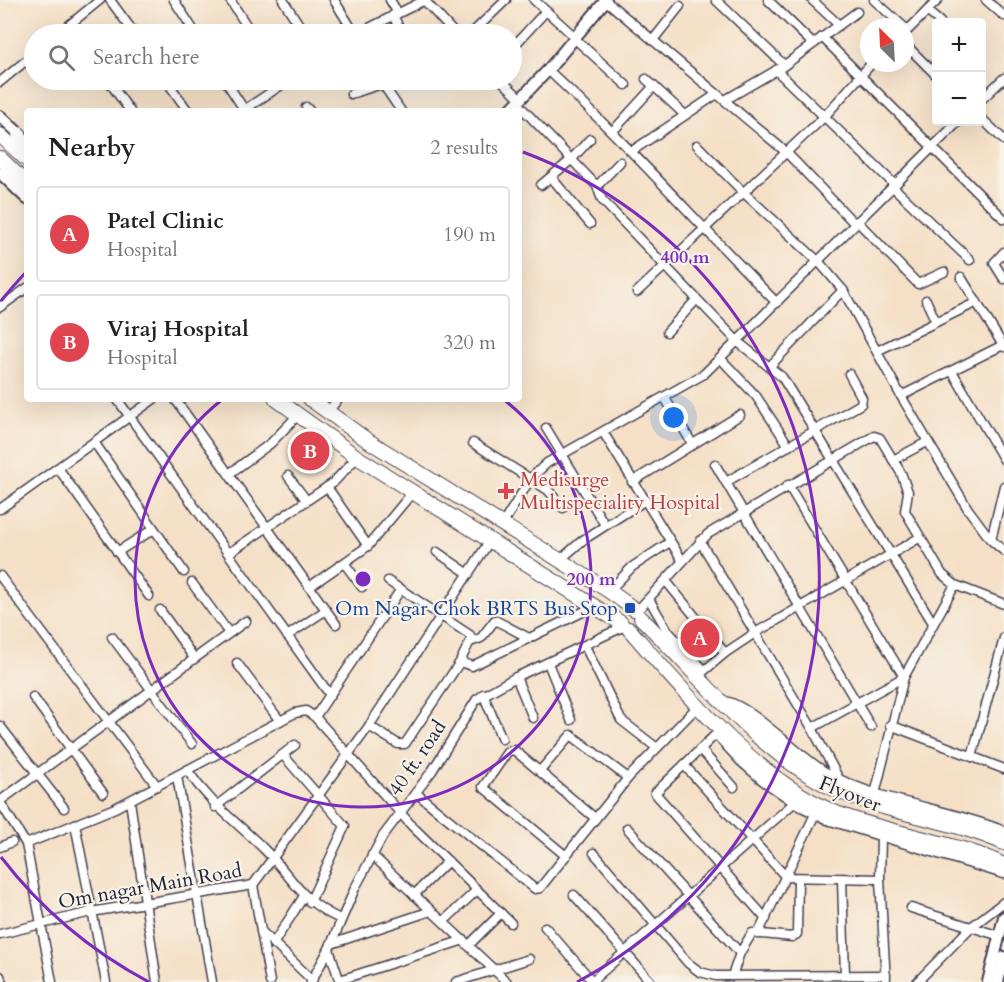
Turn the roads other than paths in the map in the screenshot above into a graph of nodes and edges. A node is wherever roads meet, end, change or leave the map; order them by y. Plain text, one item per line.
1 (100, 0) edge
2 (110, 0) edge
3 (174, 0) edge
4 (230, 0) edge
5 (283, 0) edge
6 (334, 0) edge
7 (390, 0) edge
8 (424, 0) edge
9 (506, 0) edge
10 (534, 0) edge
11 (606, 0) edge
12 (717, 0) edge
13 (768, 0) edge
14 (812, 0) edge
15 (874, 0) edge
16 (986, 0) edge
17 (932, 4) edge
18 (680, 6) dead end
19 (546, 11) junction
20 (857, 12) dead end
21 (395, 14) junction
22 (1004, 16) edge
23 (893, 18) edge
24 (937, 18) edge
25 (914, 21) edge
26 (71, 24) edge
27 (128, 24) edge
28 (190, 24) edge
29 (246, 24) edge
30 (299, 24) edge
31 (350, 24) edge
32 (376, 24) edge
33 (398, 24) edge
34 (446, 24) edge
35 (481, 24) edge
36 (839, 25) junction
37 (522, 37) edge
38 (575, 38) junction
39 (822, 38) junction
40 (653, 40) junction
41 (813, 44) junction
42 (914, 53) edge
43 (24, 62) edge
44 (784, 65) junction
45 (548, 70) junction
46 (776, 70) junction
47 (862, 72) edge
48 (933, 72) edge
49 (859, 75) junction
50 (1004, 78) edge
51 (646, 79) dead end
52 (0, 82) edge
53 (626, 85) dead end
54 (654, 86) junction
55 (115, 90) edge
56 (173, 90) edge
57 (232, 90) edge
58 (272, 90) edge
59 (361, 90) edge
60 (387, 90) edge
61 (507, 90) edge
62 (351, 94) dead end
63 (717, 94) junction
64 (986, 94) edge
65 (725, 100) junction
66 (515, 104) edge
67 (128, 108) edge
68 (186, 108) edge
69 (244, 108) edge
70 (248, 108) edge
71 (399, 108) edge
72 (522, 111) edge
73 (685, 115) junction
74 (0, 116) edge
75 (824, 117) junction
76 (986, 124) edge
77 (954, 126) edge
78 (613, 131) junction
79 (0, 135) edge
80 (23, 137) edge
81 (590, 139) dead end
82 (1004, 140) edge
83 (697, 145) dead end
84 (935, 147) junction
85 (632, 151) junction
86 (786, 152) junction
87 (24, 155) edge
88 (0, 158) edge
89 (572, 160) junction
90 (620, 162) dead end
91 (0, 173) edge
92 (551, 177) junction
93 (24, 181) edge
94 (893, 185) junction
95 (541, 186) dead end
96 (597, 186) junction
97 (743, 192) junction
98 (24, 196) edge
99 (1004, 219) edge
100 (856, 222) junction
101 (590, 224) dead end
102 (704, 230) junction
103 (1004, 252) edge
104 (970, 260) dead end
105 (819, 262) junction
106 (664, 267) junction
107 (944, 272) dead end
108 (962, 277) dead end
109 (1004, 279) edge
110 (24, 290) edge
111 (843, 290) junction
112 (637, 292) dead end
113 (696, 300) junction
114 (926, 300) dead end
115 (977, 302) junction
116 (777, 303) junction
117 (0, 307) edge
118 (936, 322) junction
119 (667, 332) dead end
120 (738, 342) junction
121 (1003, 346) edge
122 (877, 351) junction
123 (721, 359) junction
124 (771, 365) junction
125 (952, 370) junction
126 (849, 374) dead end
127 (901, 396) junction
128 (665, 398) junction
129 (119, 402) edge
130 (150, 402) edge
131 (177, 402) edge
132 (280, 402) edge
133 (314, 402) edge
134 (336, 402) edge
135 (328, 412) junction
136 (298, 415) junction
137 (740, 415) dead end
138 (130, 416) junction
139 (546, 428) dead end
140 (816, 430) junction
141 (603, 432) junction
142 (94, 442) junction
143 (927, 442) junction
144 (473, 443) dead end
145 (693, 445) junction
146 (789, 446) junction
147 (561, 453) junction
148 (357, 457) junction
149 (833, 459) junction
150 (893, 460) junction
151 (1004, 460) edge
152 (715, 464) dead end
153 (58, 468) junction
154 (229, 474) junction
155 (288, 476) dead end
156 (531, 478) junction
157 (632, 482) junction
158 (726, 482) junction
159 (788, 485) junction
160 (1004, 486) edge
161 (327, 487) junction
162 (412, 493) junction
163 (306, 501) junction
164 (644, 501) junction
165 (562, 508) dead end
166 (0, 509) edge
167 (744, 512) junction
168 (501, 525) junction
169 (605, 525) junction
170 (267, 526) junction
171 (154, 529) junction
172 (919, 538) junction
173 (991, 540) junction
174 (700, 541) junction
175 (489, 542) junction
176 (670, 542) junction
177 (368, 546) junction
178 (1004, 551) edge
179 (117, 552) junction
180 (437, 552) dead end
181 (229, 553) junction
182 (891, 553) junction
183 (560, 560) junction
184 (682, 560) junction
185 (345, 564) junction
186 (184, 572) dead end
187 (469, 574) junction
188 (0, 576) edge
189 (845, 579) junction
190 (388, 581) dead end
191 (666, 581) junction
192 (192, 583) dead end
193 (955, 585) junction
194 (309, 586) junction
195 (362, 587) dead end
196 (401, 589) junction
197 (609, 591) junction
198 (149, 596) dead end
199 (648, 599) junction
200 (1004, 604) edge
201 (595, 606) junction
202 (801, 606) junction
203 (160, 610) dead end
204 (326, 610) junction
205 (637, 612) junction
206 (441, 616) junction
207 (246, 621) dead end
208 (933, 623) junction
209 (336, 624) dead end
210 (624, 626) junction
211 (229, 633) junction
212 (755, 633) junction
213 (287, 636) junction
214 (112, 637) dead end
215 (529, 638) junction
216 (1004, 638) edge
217 (470, 642) junction
218 (585, 646) junction
219 (725, 653) junction
220 (194, 658) junction
221 (460, 662) junction
222 (237, 663) dead end
223 (548, 663) junction
224 (701, 673) junction
225 (904, 676) junction
226 (516, 677) junction
227 (152, 690) junction
228 (483, 694) junction
229 (330, 695) junction
230 (33, 697) dead end
231 (857, 702) junction
232 (725, 703) junction
233 (703, 709) junction
234 (315, 717) junction
235 (533, 718) dead end
236 (572, 720) dead end
237 (108, 721) junction
238 (280, 721) junction
239 (890, 725) junction
240 (0, 726) edge
241 (369, 726) junction
242 (812, 728) junction
243 (871, 728) dead end
244 (717, 733) junction
245 (502, 739) dead end
246 (192, 744) dead end
247 (295, 745) dead end
248 (657, 748) junction
249 (72, 749) junction
250 (700, 749) junction
251 (283, 754) junction
252 (348, 754) junction
253 (972, 757) junction
254 (684, 765) junction
255 (1004, 769) edge
256 (187, 770) junction
257 (540, 771) junction
258 (37, 776) junction
259 (177, 776) junction
260 (628, 778) junction
261 (841, 782) junction
262 (157, 786) junction
263 (734, 787) dead end
264 (103, 793) dead end
265 (416, 793) junction
266 (317, 794) junction
267 (875, 794) junction
268 (130, 801) junction
269 (796, 801) junction
270 (0, 802) edge
271 (215, 807) junction
272 (64, 808) dead end
273 (815, 808) junction
274 (400, 812) junction
275 (596, 818) junction
276 (75, 824) junction
277 (627, 828) dead end
278 (1004, 833) edge
279 (881, 835) junction
280 (752, 841) junction
281 (12, 842) dead end
282 (1004, 843) edge
283 (27, 844) junction
284 (0, 847) edge
285 (594, 853) dead end
286 (372, 855) junction
287 (566, 856) junction
288 (274, 859) junction
289 (448, 861) junction
290 (1004, 865) edge
291 (720, 868) junction
292 (1004, 872) edge
293 (786, 877) junction
294 (798, 879) junction
295 (842, 879) junction
296 (880, 879) junction
297 (253, 885) junction
298 (477, 890) junction
299 (198, 894) junction
300 (414, 895) junction
301 (574, 895) dead end
302 (689, 896) junction
303 (307, 899) junction
304 (1004, 902) edge
305 (145, 903) junction
306 (911, 908) dead end
307 (432, 911) junction
308 (91, 912) junction
309 (501, 913) junction
310 (1004, 917) edge
311 (340, 919) junction
312 (766, 919) junction
313 (444, 921) junction
314 (40, 923) junction
315 (511, 923) dead end
316 (655, 925) junction
317 (544, 927) dead end
318 (971, 927) junction
319 (261, 931) junction
320 (0, 934) edge
321 (758, 934) junction
322 (1000, 936) junction
323 (467, 943) junction
324 (273, 944) junction
325 (330, 947) junction
326 (625, 952) junction
327 (740, 953) junction
328 (1004, 957) edge
329 (529, 958) dead end
330 (495, 970) junction
331 (845, 975) junction
332 (0, 976) edge
333 (726, 978) edge
334 (799, 979) edge
335 (886, 979) edge
336 (311, 981) edge
337 (340, 981) edge
338 (592, 981) edge
339 (2, 982) edge
340 (52, 982) edge
341 (106, 982) edge
342 (158, 982) edge
343 (212, 982) edge
344 (270, 982) edge
345 (456, 982) edge
346 (507, 982) edge
347 (651, 982) edge
348 (917, 982) edge
349 (988, 982) edge
350 (998, 982) edge

1 - 26 street
2 - 27 street
3 - 28 street
4 - 29 street
5 - 30 street
6 - 31 street
7 - 21 street
8 - 21 street
8 - 34 street
9 - 35 street
10 - 19 street
11 - 38 street
11 - 40 street
12 - 44 street
13 - 41 street
14 - 36 street
15 - 23 street
16 - 22 street
17 - 24 street
17 - 25 street
18 - 40 street
19 - 37 street
19 - 38 street
20 - 36 street
21 - 32 street
21 - 33 street
36 - 39 street
38 - 45 street
38 - 53 street
39 - 41 street
39 - 49 street
40 - 63 street
41 - 44 street
42 - 48 street
43 - 52 street
44 - 46 street
45 - 66 street
45 - 78 street
46 - 65 street
46 - 75 street
47 - 49 street
49 - 75 street
49 - 84 street
50 - 64 street
51 - 54 street
54 - 73 street
54 - 78 street
55 - 67 street
56 - 68 street
57 - 69 street
58 - 70 street
59 - 62 street
60 - 71 street
61 - 66 street
63 - 65 street
63 - 73 street
65 - 86 street
72 - 89 street
73 - 85 street
74 - 80 street
75 - 86 street
75 - 94 street
76 - 82 street
77 - 84 street
78 - 85 street
79 - 87 highway
81 - 89 street
83 - 97 street
84 - 94 street
84 - 99 street
85 - 102 street
86 - 97 street
86 - 100 street
88 - 93 highway
89 - 92 street
89 - 96 street
90 - 96 street
91 - 98 street
92 - 95 street
92 - 101 street
94 - 100 street
94 - 104 street
96 - 106 street
97 - 102 street
97 - 105 street
100 - 105 street
100 - 107 street
102 - 106 street
102 - 116 street
103 - 109 street
105 - 111 street
105 - 116 street
106 - 112 street
106 - 113 street
108 - 115 street
110 - 117 street
111 - 122 street
111 - 124 street
113 - 119 street
113 - 120 street
114 - 118 street
115 - 118 street
115 - 121 street
116 - 120 street
118 - 122 street
120 - 123 street
120 - 124 street
121 - 125 street
122 - 127 street
123 - 128 street
123 - 146 street
124 - 140 street
125 - 127 street
125 - 151 street
126 - 140 street
127 - 143 street
128 - 141 street
128 - 145 street
129 - 138 street
130 - 138 street
131 - 154 street
132 - 136 highway, Flyover
133 - 135 highway, Flyover
134 - 135 street
135 - 168 highway, Flyover
136 - 148 highway, Flyover
136 - 154 street
137 - 145 street
138 - 142 street
138 - 181 street
139 - 147 street
140 - 146 street
140 - 149 street
141 - 147 street
141 - 157 street
142 - 153 street
142 - 171 street
143 - 150 street
143 - 173 street
144 - 156 street
145 - 157 street
146 - 158 street
147 - 156 street
147 - 169 street
148 - 161 street
148 - 162 highway, Flyover
149 - 150 street
149 - 159 street
149 - 182 street
150 - 172 street
152 - 158 street
153 - 166 street
153 - 179 street
154 - 170 street
155 - 163 street
156 - 165 street
156 - 168 street
157 - 164 street
158 - 167 street
159 - 167 street
159 - 189 street
160 - 173 street
161 - 163 street
161 - 177 street
162 - 175 highway, Flyover
162 - 177 street
163 - 170 street
164 - 169 street
164 - 176 street
167 - 174 street
167 - 202 street
168 - 183 highway, Flyover
169 - 183 street
170 - 181 street
170 - 194 street
171 - 179 street
171 - 186 street
172 - 182 street
172 - 193 street
173 - 178 street
174 - 184 street
174 - 212 street
175 - 187 street
175 - 201 highway, Flyover
176 - 184 street
176 - 197 street
177 - 185 street
179 - 198 street
180 - 187 street
181 - 213 street
182 - 189 street
182 - 208 street
183 - 197 highway, Flyover
184 - 191 street
185 - 194 street
185 - 195 street
187 - 206 street
188 - 237 street
189 - 202 street
189 - 225 street
190 - 196 street
191 - 199 street
191 - 219 street
192 - 211 street
193 - 200 street
193 - 208 street
194 - 204 street
196 - 206 street
196 - 229 street
197 - 205 highway, Flyover
199 - 205 street
199 - 224 street
201 - 210 highway, Flyover
201 - 215 street
202 - 212 street
202 - 231 street
203 - 220 street
204 - 209 street
204 - 213 street
205 - 210 highway
205 - 224 highway, Flyover
206 - 217 street
206 - 241 street
207 - 211 street
208 - 225 street
210 - 218 street, 40 ft. road
210 - 233 highway, Flyover
211 - 220 street
212 - 219 street
212 - 242 street
213 - 229 street
214 - 227 street
215 - 217 street
215 - 221 street
216 - 253 street
217 - 221 street
218 - 223 street, 40 ft. road
218 - 248 street
219 - 224 street
220 - 227 street
221 - 241 street
222 - 238 street
223 - 226 street, 40 ft. road
223 - 236 street
224 - 232 highway, Flyover
225 - 231 street
225 - 239 street
226 - 228 street, 40 ft. road
226 - 235 street
227 - 237 street
227 - 246 street
228 - 245 street
228 - 265 street, 40 ft. road
229 - 234 street
230 - 249 street
231 - 242 street
231 - 243 street
232 - 261 main road
232 - 282 highway, Flyover
233 - 244 main road
233 - 248 street
233 - 273 highway, Flyover
234 - 238 street
234 - 252 street
237 - 249 street
237 - 262 street
238 - 256 street
239 - 253 street
239 - 267 street
240 - 258 street
241 - 252 street
242 - 261 street
244 - 250 street
244 - 269 main road
247 - 251 street
248 - 260 street
249 - 258 street
249 - 264 street
250 - 254 street
250 - 263 street
251 - 266 street
251 - 271 street
252 - 266 street, Om nagar Main Road
252 - 274 street
253 - 255 street
254 - 280 street
254 - 291 street
256 - 259 street
256 - 271 street
257 - 260 street
257 - 275 street
257 - 287 street
258 - 270 street
258 - 272 street
259 - 262 street
259 - 299 street
260 - 275 street
261 - 267 main road
262 - 268 street
265 - 274 street, 40 ft. road
265 - 287 street
266 - 288 street, Om nagar Main Road
266 - 303 street
267 - 278 main road
268 - 276 street
268 - 305 street
269 - 273 main road
269 - 280 street
270 - 283 street
271 - 288 street
273 - 279 main road
273 - 290 highway, Flyover
273 - 293 street
274 - 286 street, 40 ft. road
274 - 289 street
275 - 287 street
276 - 283 street
276 - 308 street
277 - 302 street
279 - 292 main road
279 - 296 street
280 - 291 street
280 - 293 street
281 - 284 street
283 - 314 street
285 - 316 street
286 - 300 street
286 - 311 street, 40 ft. road
288 - 297 street, Om nagar Main Road
288 - 303 street
289 - 298 street
289 - 300 street
291 - 302 street
291 - 312 street
293 - 294 street
293 - 312 street
294 - 295 street
294 - 321 street
295 - 296 street
295 - 331 street
296 - 335 street
297 - 299 street, Om nagar Main Road
297 - 319 street
298 - 309 street
298 - 313 street
299 - 305 street, Om nagar Main Road
299 - 343 street
300 - 307 street
301 - 326 street
302 - 316 street
302 - 327 street
303 - 311 street
303 - 324 street
304 - 318 street
305 - 308 street, Om nagar Main Road
305 - 342 street
306 - 318 street
307 - 313 street
307 - 325 street
308 - 314 street, Om nagar Main Road
308 - 341 street
309 - 315 street
309 - 323 street
310 - 322 street
311 - 325 street, 40 ft. road
312 - 321 street
313 - 323 street
314 - 320 street, Om nagar Main Road
314 - 340 street
316 - 326 street
316 - 333 street
317 - 338 street
318 - 322 street
318 - 348 street
319 - 324 street
319 - 344 street
321 - 327 street
322 - 349 street
323 - 330 street
323 - 337 street
324 - 336 street
325 - 336 street, 40 ft. road
325 - 337 street
326 - 338 street
326 - 347 street
327 - 333 street
328 - 350 street
329 - 330 street
330 - 345 street
330 - 346 street
331 - 334 street
331 - 335 street
332 - 339 street
333 - 334 street

